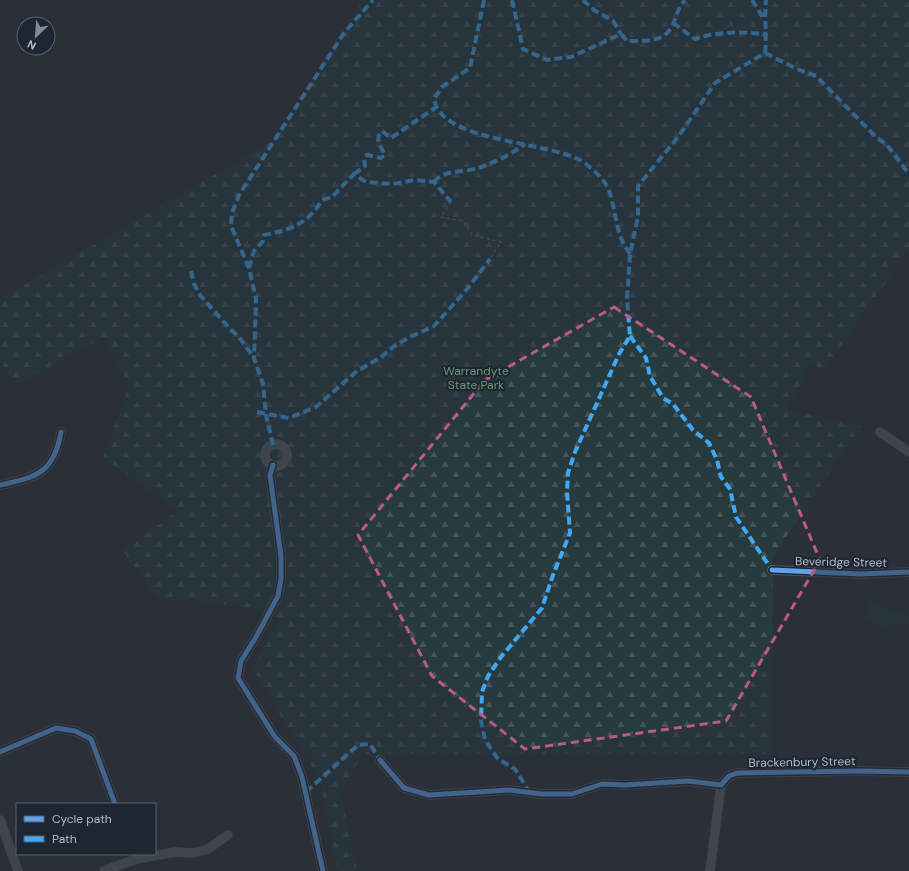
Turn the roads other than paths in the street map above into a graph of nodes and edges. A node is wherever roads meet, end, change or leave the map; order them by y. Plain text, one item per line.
1 (61, 432) dead end
2 (880, 432) dead end
3 (909, 452) edge
4 (272, 465) dead end
5 (0, 484) edge
6 (772, 570) dead end
7 (909, 572) edge
8 (0, 752) edge
9 (380, 760) dead end
10 (909, 772) edge
11 (721, 785) junction
12 (115, 803) edge
13 (0, 820) edge
14 (228, 835) dead end
15 (156, 854) edge
16 (151, 855) edge
17 (135, 857) edge
18 (18, 871) edge
19 (104, 871) edge
20 (323, 871) edge
21 (710, 871) edge

1 - 5 street
2 - 3 street
4 - 20 street
6 - 7 street, Beveridge Street
8 - 12 street
9 - 11 street
10 - 11 street, Brackenbury Street
11 - 21 street
13 - 18 street
14 - 15 street
16 - 17 street
17 - 19 street

